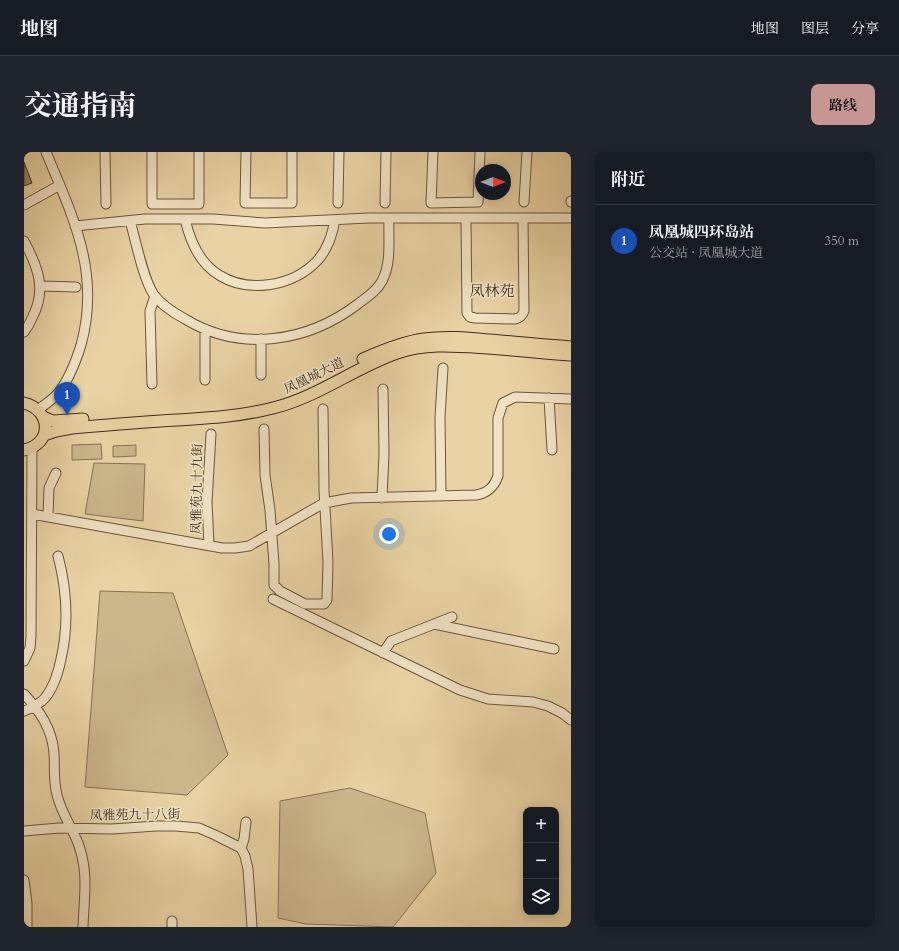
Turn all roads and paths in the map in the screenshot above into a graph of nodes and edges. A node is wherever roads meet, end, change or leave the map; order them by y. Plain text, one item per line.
1 (46, 152) edge
2 (105, 152) edge
3 (152, 152) edge
4 (199, 152) edge
5 (246, 152) edge
6 (292, 152) edge
7 (339, 152) edge
8 (386, 152) edge
9 (433, 152) edge
10 (480, 152) edge
11 (526, 152) edge
12 (60, 185) junction
13 (524, 202) dead end
14 (338, 203) dead end
15 (385, 203) dead end
16 (106, 204) dead end
17 (24, 205) edge
18 (389, 218) junction
19 (571, 218) edge
20 (185, 219) junction
21 (466, 219) junction
22 (523, 219) junction
23 (335, 220) junction
24 (130, 221) junction
25 (75, 226) junction
26 (24, 241) edge
27 (41, 286) junction
28 (76, 287) dead end
29 (155, 296) junction
30 (205, 329) junction
31 (24, 332) edge
32 (261, 340) junction
33 (571, 347) edge
34 (571, 355) edge
35 (443, 368) dead end
36 (262, 375) dead end
37 (205, 380) dead end
38 (152, 384) dead end
39 (383, 389) dead end
40 (549, 398) junction
41 (571, 399) edge
42 (24, 403) edge
43 (323, 409) dead end
44 (41, 414) junction
45 (264, 429) dead end
46 (211, 434) dead end
47 (44, 435) junction
48 (28, 449) edge
49 (552, 450) dead end
50 (56, 473) dead end
51 (441, 496) junction
52 (382, 498) junction
53 (324, 503) junction
54 (32, 514) junction
55 (48, 518) junction
56 (272, 533) junction
57 (209, 545) junction
58 (58, 556) dead end
59 (28, 578) edge
60 (273, 599) dead end
61 (452, 616) dead end
62 (434, 624) junction
63 (554, 649) dead end
64 (383, 653) junction
65 (24, 661) edge
66 (24, 694) edge
67 (35, 706) junction
68 (24, 711) edge
69 (571, 720) edge
70 (246, 822) dead end
71 (71, 828) junction
72 (24, 831) edge
73 (241, 848) junction
74 (24, 880) edge
75 (27, 927) edge
76 (83, 927) edge
77 (252, 927) edge

1 - 12 street
2 - 16 street
3 - 4 street
5 - 6 street
7 - 14 street
8 - 15 street
9 - 10 street
11 - 13 street
12 - 17 street
12 - 25 street
18 - 21 street
18 - 23 street
18 - 32 street
19 - 22 street
20 - 23 street
20 - 23 street
20 - 24 street
21 - 22 street
21 - 22 street
24 - 25 street
24 - 29 street
25 - 44 street
26 - 27 street
27 - 28 street
27 - 31 street
29 - 30 street
29 - 38 street
30 - 32 street
30 - 37 street
32 - 36 street
33 - 44 main road, 凤凰城大道
34 - 47 main road, 凤凰城大道
35 - 51 street
39 - 52 street
40 - 41 street
40 - 49 street
40 - 51 street
42 - 44 main road, 凤凰城大道
43 - 53 street
44 - 47 main road
45 - 56 street
46 - 57 street, 凤雅苑九十九街
47 - 48 main road
48 - 54 street
50 - 55 street
51 - 52 street
52 - 53 street
53 - 56 street
53 - 56 street
54 - 55 street
54 - 59 street
55 - 57 street
56 - 57 street
58 - 67 street
59 - 65 street
60 - 64 street
61 - 62 street
62 - 63 street
62 - 64 street
64 - 69 street
66 - 67 street
67 - 68 street
67 - 71 street
70 - 73 street
71 - 72 street, 凤雅苑九十八街
71 - 73 street, 凤雅苑九十八街
71 - 76 street
73 - 77 street
74 - 75 street

